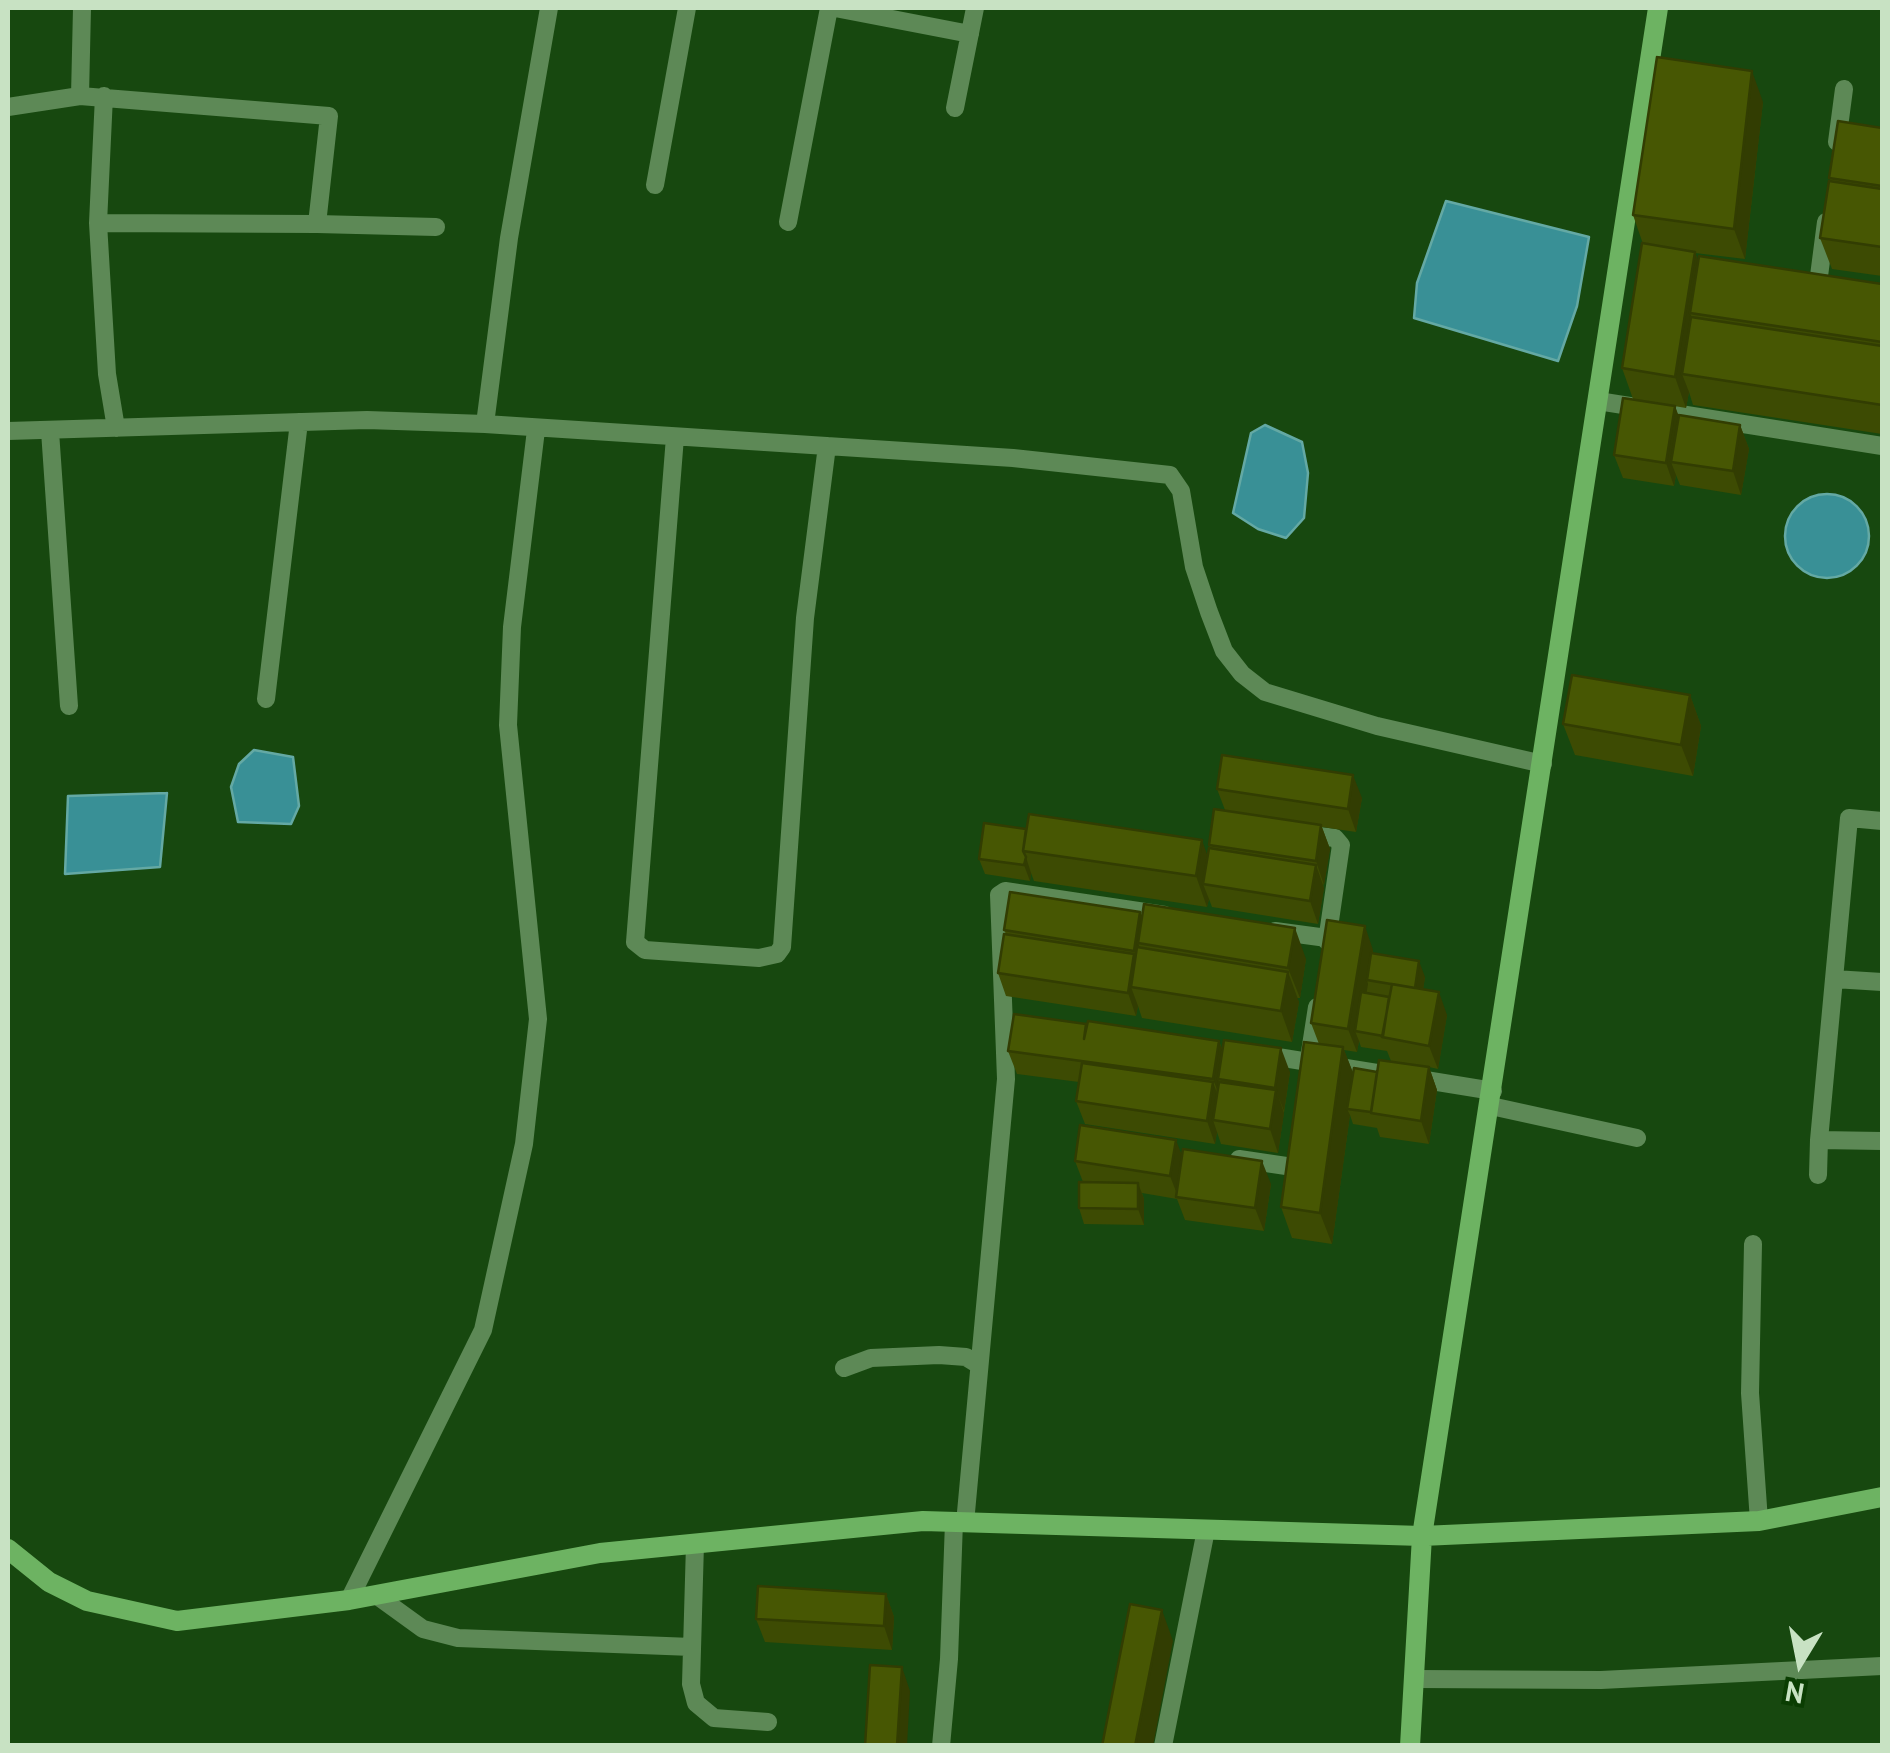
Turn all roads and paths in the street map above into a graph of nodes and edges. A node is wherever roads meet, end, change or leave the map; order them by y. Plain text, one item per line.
1 (82, 8) edge
2 (549, 8) edge
3 (687, 8) edge
4 (832, 8) edge
5 (975, 8) edge
6 (1658, 8) edge
7 (970, 34) junction
8 (1844, 89) dead end
9 (80, 96) junction
10 (104, 96) junction
11 (8, 107) edge
12 (954, 108) dead end
13 (1834, 162) edge
14 (655, 185) dead end
15 (1829, 200) edge
16 (788, 222) dead end
17 (98, 223) junction
18 (317, 224) junction
19 (436, 227) dead end
20 (1799, 273) edge
21 (1598, 401) junction
22 (299, 422) junction
23 (485, 424) junction
24 (116, 428) junction
25 (536, 430) junction
26 (50, 431) junction
27 (8, 432) edge
28 (675, 437) junction
29 (826, 446) junction
30 (1882, 446) edge
31 (266, 699) dead end
32 (69, 706) dead end
33 (1542, 764) junction
34 (1882, 820) edge
35 (1282, 830) edge
36 (1176, 916) edge
37 (1251, 927) edge
38 (1834, 980) junction
39 (1882, 982) edge
40 (1320, 991) edge
41 (1252, 1053) edge
42 (1308, 1071) junction
43 (1492, 1098) junction
44 (1637, 1138) dead end
45 (1819, 1140) junction
46 (1882, 1141) edge
47 (1220, 1156) edge
48 (1293, 1167) edge
49 (1818, 1175) dead end
50 (1753, 1244) dead end
51 (979, 1365) junction
52 (844, 1368) dead end
53 (1882, 1497) edge
54 (1759, 1521) junction
55 (959, 1522) junction
56 (1206, 1530) junction
57 (1422, 1536) junction
58 (695, 1544) junction
59 (8, 1548) edge
60 (376, 1595) junction
61 (349, 1600) junction
62 (692, 1646) junction
63 (1882, 1666) edge
64 (1416, 1680) junction
65 (768, 1722) dead end
66 (941, 1746) edge
67 (1163, 1746) edge
68 (1410, 1746) edge

1 - 9 street
2 - 23 street
3 - 14 street
4 - 7 street
4 - 16 street
5 - 7 street
6 - 21 street
7 - 12 street
8 - 13 street
9 - 10 street
9 - 11 street
10 - 17 street
10 - 18 street
15 - 20 street
17 - 18 street
17 - 24 street
18 - 19 street
21 - 30 street
21 - 33 street
22 - 23 street
22 - 24 street
22 - 31 street
23 - 25 street
24 - 26 street
25 - 28 street
25 - 61 street
26 - 27 street
26 - 32 street
28 - 29 street
28 - 29 street
29 - 33 street
33 - 43 street
34 - 38 street
35 - 37 street
36 - 51 street
38 - 39 street
38 - 45 street
40 - 42 street
41 - 42 street
42 - 43 street
43 - 44 street
43 - 57 street
45 - 46 street
45 - 49 street
47 - 48 street
50 - 54 street
51 - 52 street
51 - 55 street
53 - 54 street
54 - 57 street
55 - 56 street
55 - 58 street
55 - 66 street
56 - 57 street
56 - 67 street
57 - 64 street
58 - 60 street
58 - 62 street
59 - 61 street
60 - 61 street
60 - 62 street
62 - 65 street
63 - 64 street
64 - 68 street

